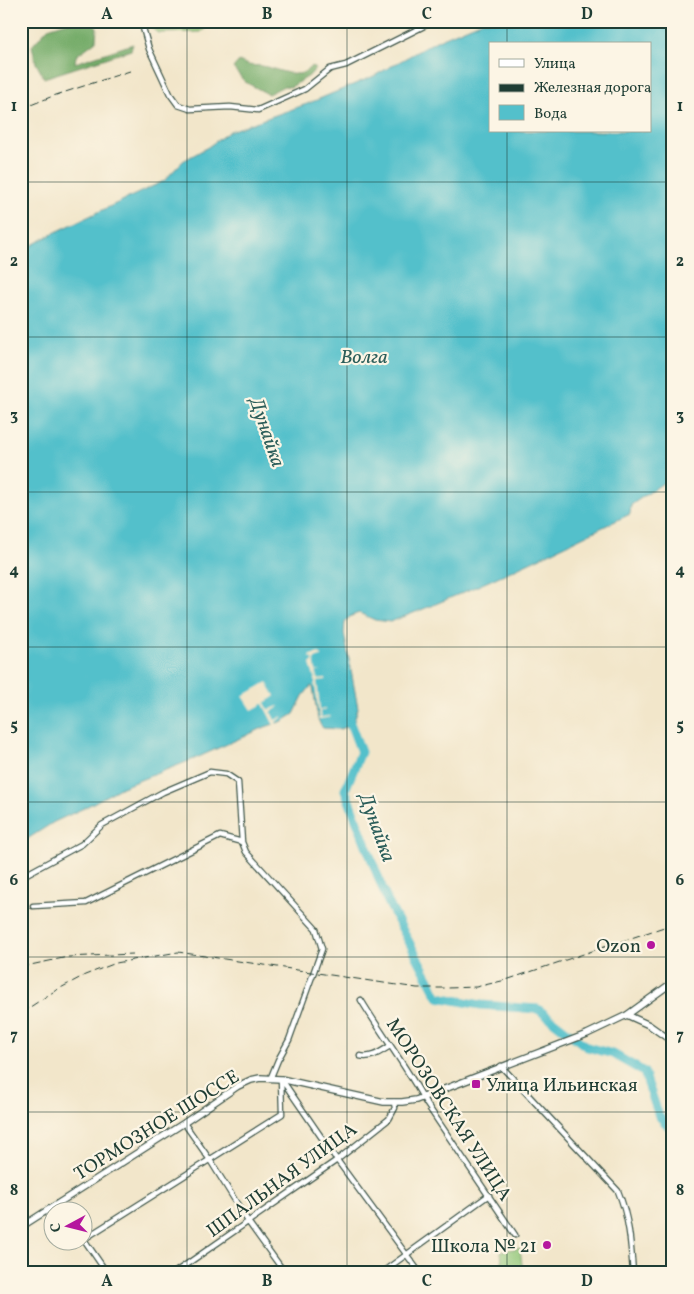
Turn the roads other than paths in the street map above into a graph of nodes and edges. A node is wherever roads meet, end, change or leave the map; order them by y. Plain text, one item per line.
1 (141, 21) edge
2 (428, 24) dead end
3 (242, 842) junction
4 (21, 877) edge
5 (33, 906) dead end
6 (673, 982) edge
7 (362, 1000) dead end
8 (627, 1016) junction
9 (673, 1042) edge
10 (390, 1046) junction
11 (360, 1056) dead end
12 (501, 1066) junction
13 (271, 1077) junction
14 (281, 1079) junction
15 (423, 1097) junction
16 (394, 1102) junction
17 (184, 1123) junction
18 (210, 1160) junction
19 (337, 1160) junction
20 (489, 1195) junction
21 (60, 1202) edge
22 (42, 1214) edge
23 (248, 1223) junction
24 (21, 1227) edge
25 (92, 1232) edge
26 (515, 1235) dead end
27 (92, 1251) edge
28 (408, 1254) junction
29 (107, 1273) edge
30 (174, 1273) edge
31 (285, 1273) edge
32 (381, 1273) edge
33 (420, 1273) edge
34 (633, 1273) edge

1 - 2 street
3 - 4 street
3 - 5 street
3 - 13 street
6 - 8 street, ТОРМОЗНОЕ ШОССЕ
7 - 10 street, МОРОЗОВСКАЯ УЛИЦА
8 - 9 street
8 - 12 street, ТОРМОЗНОЕ ШОССЕ
10 - 11 street
10 - 15 street, МОРОЗОВСКАЯ УЛИЦА
12 - 15 street, ТОРМОЗНОЕ ШОССЕ
12 - 34 street
13 - 14 street, ТОРМОЗНОЕ ШОССЕ
13 - 17 street, ТОРМОЗНОЕ ШОССЕ
14 - 16 street, ТОРМОЗНОЕ ШОССЕ
14 - 18 street
14 - 19 street
15 - 16 street, ТОРМОЗНОЕ ШОССЕ
15 - 20 street, МОРОЗОВСКАЯ УЛИЦА
16 - 19 street, ШПАЛЬНАЯ УЛИЦА
17 - 18 street
17 - 21 street, ТОРМОЗНОЕ ШОССЕ
18 - 23 street
18 - 25 street
19 - 23 street, ШПАЛЬНАЯ УЛИЦА
19 - 28 street
20 - 26 street, МОРОЗОВСКАЯ УЛИЦА
20 - 28 street
22 - 24 street, ТОРМОЗНОЕ ШОССЕ
23 - 30 street, ШПАЛЬНАЯ УЛИЦА
23 - 31 street
27 - 29 street
28 - 32 street
28 - 33 street

